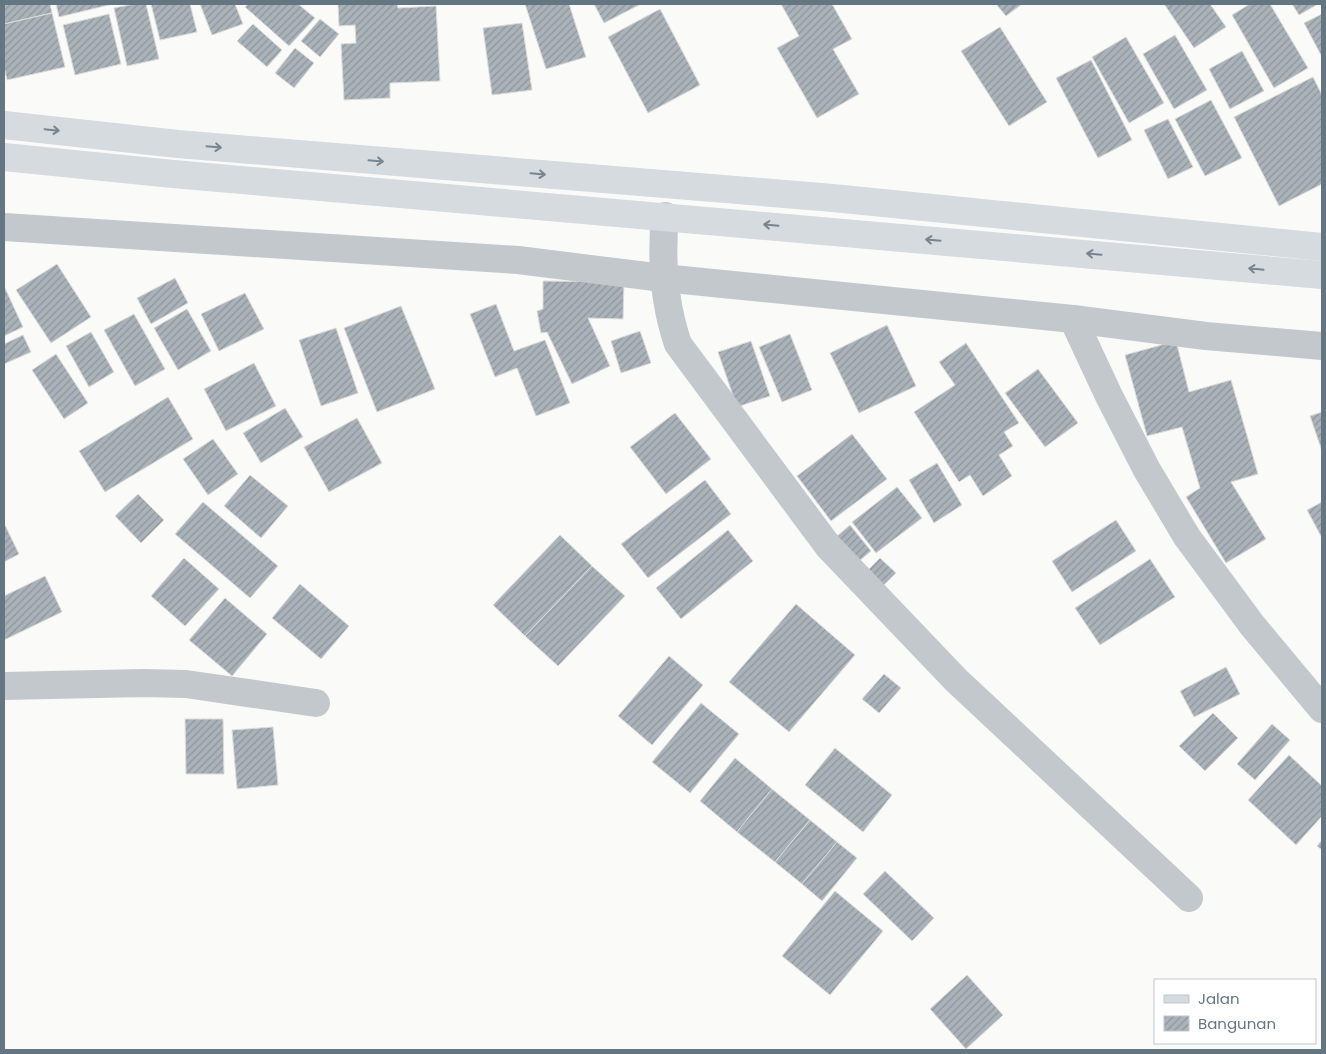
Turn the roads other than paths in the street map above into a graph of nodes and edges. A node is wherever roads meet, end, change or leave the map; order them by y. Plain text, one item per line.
1 (4, 125) edge
2 (178, 144) junction
3 (4, 157) edge
4 (428, 165) junction
5 (173, 174) junction
6 (428, 196) junction
7 (664, 224) junction
8 (4, 227) edge
9 (1310, 246) edge
10 (664, 273) junction
11 (1309, 274) edge
12 (1073, 319) junction
13 (1322, 346) edge
14 (4, 686) edge
15 (316, 703) dead end
16 (1322, 709) edge
17 (1189, 898) dead end

1 -> 2 main road
2 -> 4 main road
2 - 5 main road
3 - 5 main road
4 - 6 main road
4 -> 9 main road
5 - 6 main road
6 - 7 main road
7 - 10 street
11 -> 7 main road
8 - 10 street
9 - 11 main road
10 - 12 street
10 - 17 street
12 - 13 street
12 - 16 street
14 - 15 street

